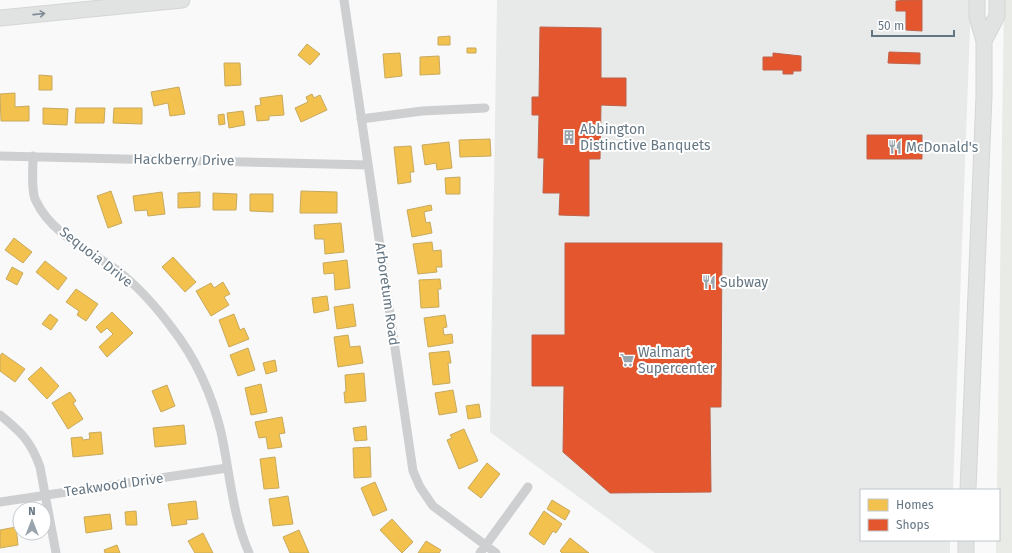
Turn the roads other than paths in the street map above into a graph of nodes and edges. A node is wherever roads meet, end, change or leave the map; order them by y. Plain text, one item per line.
1 (182, 0) edge
2 (344, 0) edge
3 (977, 0) edge
4 (998, 0) edge
5 (0, 18) edge
6 (984, 42) junction
7 (485, 108) dead end
8 (361, 118) junction
9 (0, 156) edge
10 (33, 156) junction
11 (368, 165) junction
12 (0, 414) edge
13 (227, 468) junction
14 (528, 487) dead end
15 (968, 489) edge
16 (45, 495) junction
17 (0, 502) edge
18 (966, 541) edge
19 (483, 549) edge
20 (56, 553) edge
21 (249, 553) edge
22 (496, 553) edge
23 (966, 553) edge

5 -> 1 main road
2 - 8 street, Arboretum Road
3 - 6 main road
4 - 6 main road
6 - 15 main road
7 - 8 street
8 - 11 street, Arboretum Road
9 - 10 street, Hackberry Drive
10 - 11 street, Hackberry Drive
10 - 13 street, Sequoia Drive
11 - 19 street, Arboretum Road
12 - 16 street
13 - 16 street, Teakwood Drive
13 - 21 street, Sequoia Drive
14 - 19 street
16 - 17 street, Teakwood Drive
16 - 20 street
18 - 23 main road
19 - 22 street, Arboretum Road

